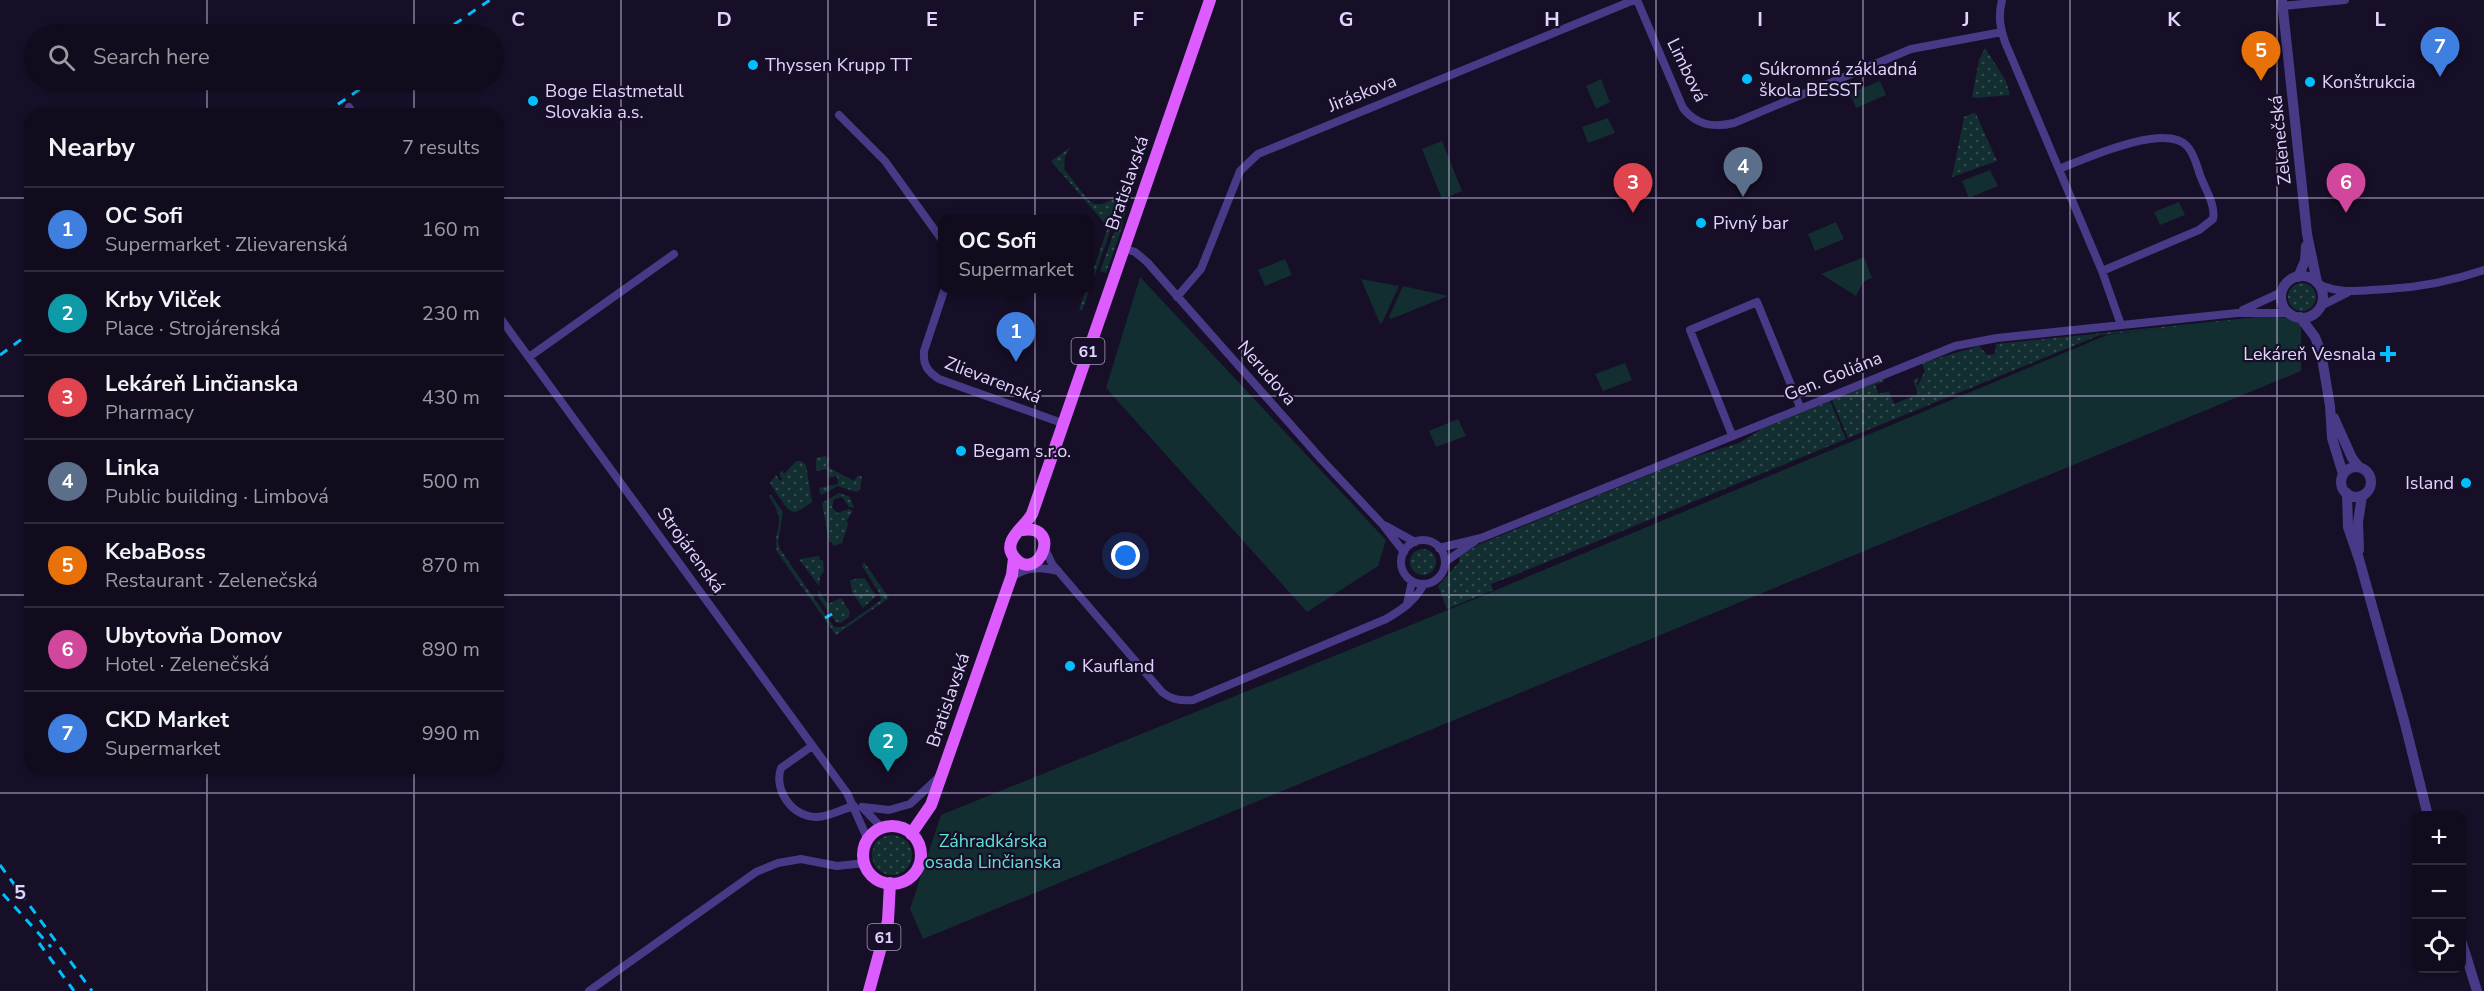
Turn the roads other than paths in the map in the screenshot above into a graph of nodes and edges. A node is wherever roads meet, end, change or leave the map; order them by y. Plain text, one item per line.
1 (1210, 0) edge
2 (1636, 0) edge
3 (2002, 0) edge
4 (2345, 0) edge
5 (2282, 3) edge
6 (2002, 32) junction
7 (839, 115) dead end
8 (2059, 169) junction
9 (938, 234) edge
10 (2307, 234) junction
11 (1123, 248) junction
12 (674, 254) dead end
13 (2484, 270) edge
14 (2102, 271) junction
15 (2298, 277) junction
16 (2318, 284) junction
17 (2282, 292) junction
18 (943, 293) edge
19 (2347, 293) junction
20 (1177, 297) junction
21 (2318, 309) junction
22 (2237, 313) junction
23 (2295, 315) junction
24 (504, 323) edge
25 (2121, 325) junction
26 (2315, 337) junction
27 (529, 357) junction
28 (2330, 406) junction
29 (1800, 407) junction
30 (1062, 423) junction
31 (1732, 435) junction
32 (2359, 467) junction
33 (2343, 474) junction
34 (2347, 493) junction
35 (2362, 496) junction
36 (1032, 514) junction
37 (1383, 525) junction
38 (1022, 530) junction
39 (1036, 531) junction
40 (1480, 538) junction
41 (1415, 542) junction
42 (1439, 548) junction
43 (1404, 552) junction
44 (1042, 554) junction
45 (2359, 559) junction
46 (1019, 561) junction
47 (1445, 562) junction
48 (1058, 571) junction
49 (1011, 577) junction
50 (1412, 581) junction
51 (1424, 584) junction
52 (1406, 607) junction
53 (812, 746) junction
54 (941, 776) junction
55 (857, 805) junction
56 (2427, 811) edge
57 (882, 828) junction
58 (911, 834) junction
59 (868, 840) junction
60 (865, 863) junction
61 (890, 883) junction
62 (2466, 955) edge
63 (589, 991) edge
64 (869, 991) edge
65 (2477, 991) edge

1 - 11 main road, Bratislavská / 61
2 - 6 street, Limbová
2 - 20 street, Jiráskova
3 - 6 street
4 - 5 street, Zelenečská
5 - 10 street, Zelenečská
6 - 8 street
7 - 9 street
8 - 14 street
8 - 14 street
10 - 15 street, Zelenečská
10 - 16 street, Zelenečská
11 - 20 street, Nerudova
11 - 30 main road, Bratislavská / 61
12 - 27 street
13 - 19 street
14 - 25 street
15 - 16 street
15 - 17 street
16 - 19 street
16 - 21 street, Zelenečská
17 - 22 street, Gen. Goliána
17 - 23 street
18 - 30 street, Zlievarenská
19 - 21 street
20 - 37 street, Nerudova
21 - 23 street
21 - 26 street, Zelenečská
22 - 23 street, Gen. Goliána
22 - 25 street, Gen. Goliána
23 - 26 street
24 - 27 street, Strojárenská
25 - 29 street, Gen. Goliána
26 - 28 street
27 - 53 street, Strojárenská
28 - 32 street
28 - 33 street
29 - 31 street, Gen. Goliána
29 - 31 street
30 - 36 main road, Bratislavská / 61
31 - 40 street, Gen. Goliána
32 - 33 street
32 - 35 street
33 - 34 street
34 - 35 street
34 - 45 street
35 - 45 street
36 - 38 main road, Bratislavská / 61
36 - 39 main road
37 - 41 street, Nerudova
37 - 43 street, Nerudova
38 - 39 main road
38 - 46 main road, Bratislavská / 61
39 - 44 main road
40 - 42 street
40 - 47 street
41 - 42 street
41 - 43 street
42 - 47 street
43 - 50 street
44 - 46 main road
44 - 48 street
45 - 56 street
46 - 49 main road, Bratislavská
47 - 51 street
48 - 49 street
48 - 52 street
49 - 54 main road, Bratislavská
50 - 51 street
50 - 52 street
51 - 52 street
53 - 55 street, Strojárenská
53 - 55 street
54 - 55 street
54 - 58 main road, Bratislavská
55 - 57 street
55 - 59 street
57 - 58 main road
57 - 59 main road
58 - 61 main road
59 - 60 main road
60 - 61 main road
60 - 63 street
61 - 64 main road, 61
62 - 65 street

